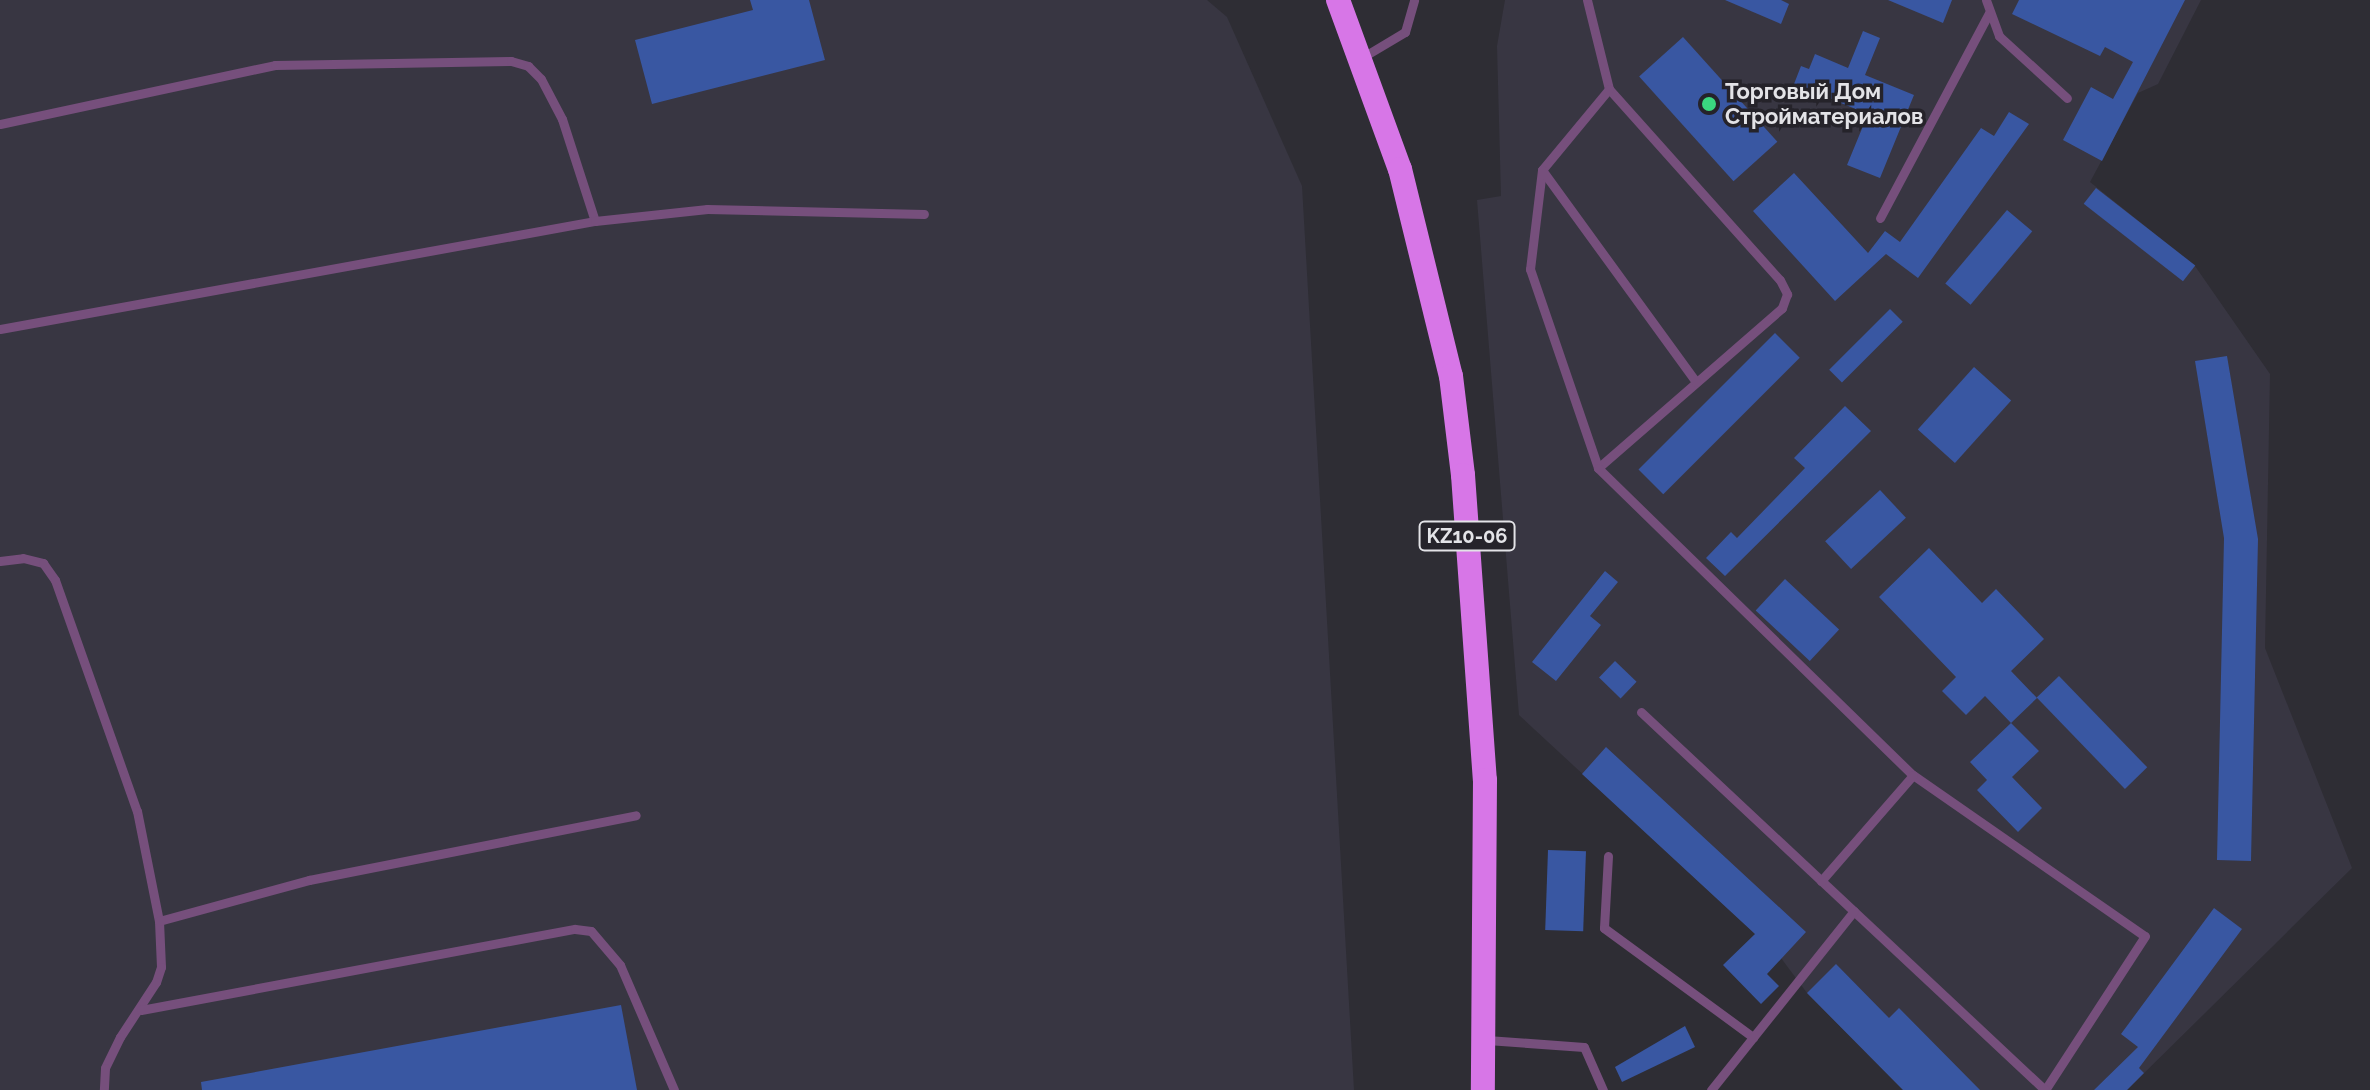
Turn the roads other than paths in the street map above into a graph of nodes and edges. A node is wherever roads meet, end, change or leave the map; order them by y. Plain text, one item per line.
1 (1338, 0) edge
2 (1414, 0) edge
3 (1587, 0) edge
4 (1986, 0) edge
5 (1989, 13) junction
6 (1363, 57) junction
7 (1609, 89) junction
8 (2067, 98) dead end
9 (0, 124) edge
10 (1542, 170) junction
11 (924, 214) dead end
12 (1880, 218) dead end
13 (595, 221) junction
14 (0, 329) edge
15 (1696, 382) junction
16 (1598, 468) junction
17 (0, 561) edge
18 (1641, 712) dead end
19 (1913, 775) junction
20 (636, 815) dead end
21 (1608, 856) dead end
22 (1821, 881) junction
23 (1854, 911) junction
24 (159, 921) junction
25 (141, 1010) junction
26 (1753, 1037) junction
27 (1482, 1040) junction
28 (1717, 1088) edge
29 (104, 1090) edge
30 (674, 1090) edge
31 (1483, 1090) edge
32 (1603, 1090) edge
33 (2045, 1090) edge

1 - 6 highway, KZ10-06
2 - 6 lane
3 - 7 lane
4 - 5 lane
5 - 8 lane
5 - 12 lane
6 - 27 highway, KZ10-06
7 - 10 lane
7 - 15 lane
9 - 13 lane
10 - 15 lane
10 - 16 lane
11 - 13 lane
13 - 14 lane
15 - 16 lane
16 - 19 lane
17 - 24 lane
18 - 22 lane
19 - 22 lane
19 - 33 lane
20 - 24 lane
21 - 26 lane
22 - 23 lane
23 - 26 lane
23 - 33 lane
24 - 25 lane
25 - 29 lane
25 - 30 lane
26 - 28 lane
27 - 31 highway, KZ10-06
27 - 32 lane

